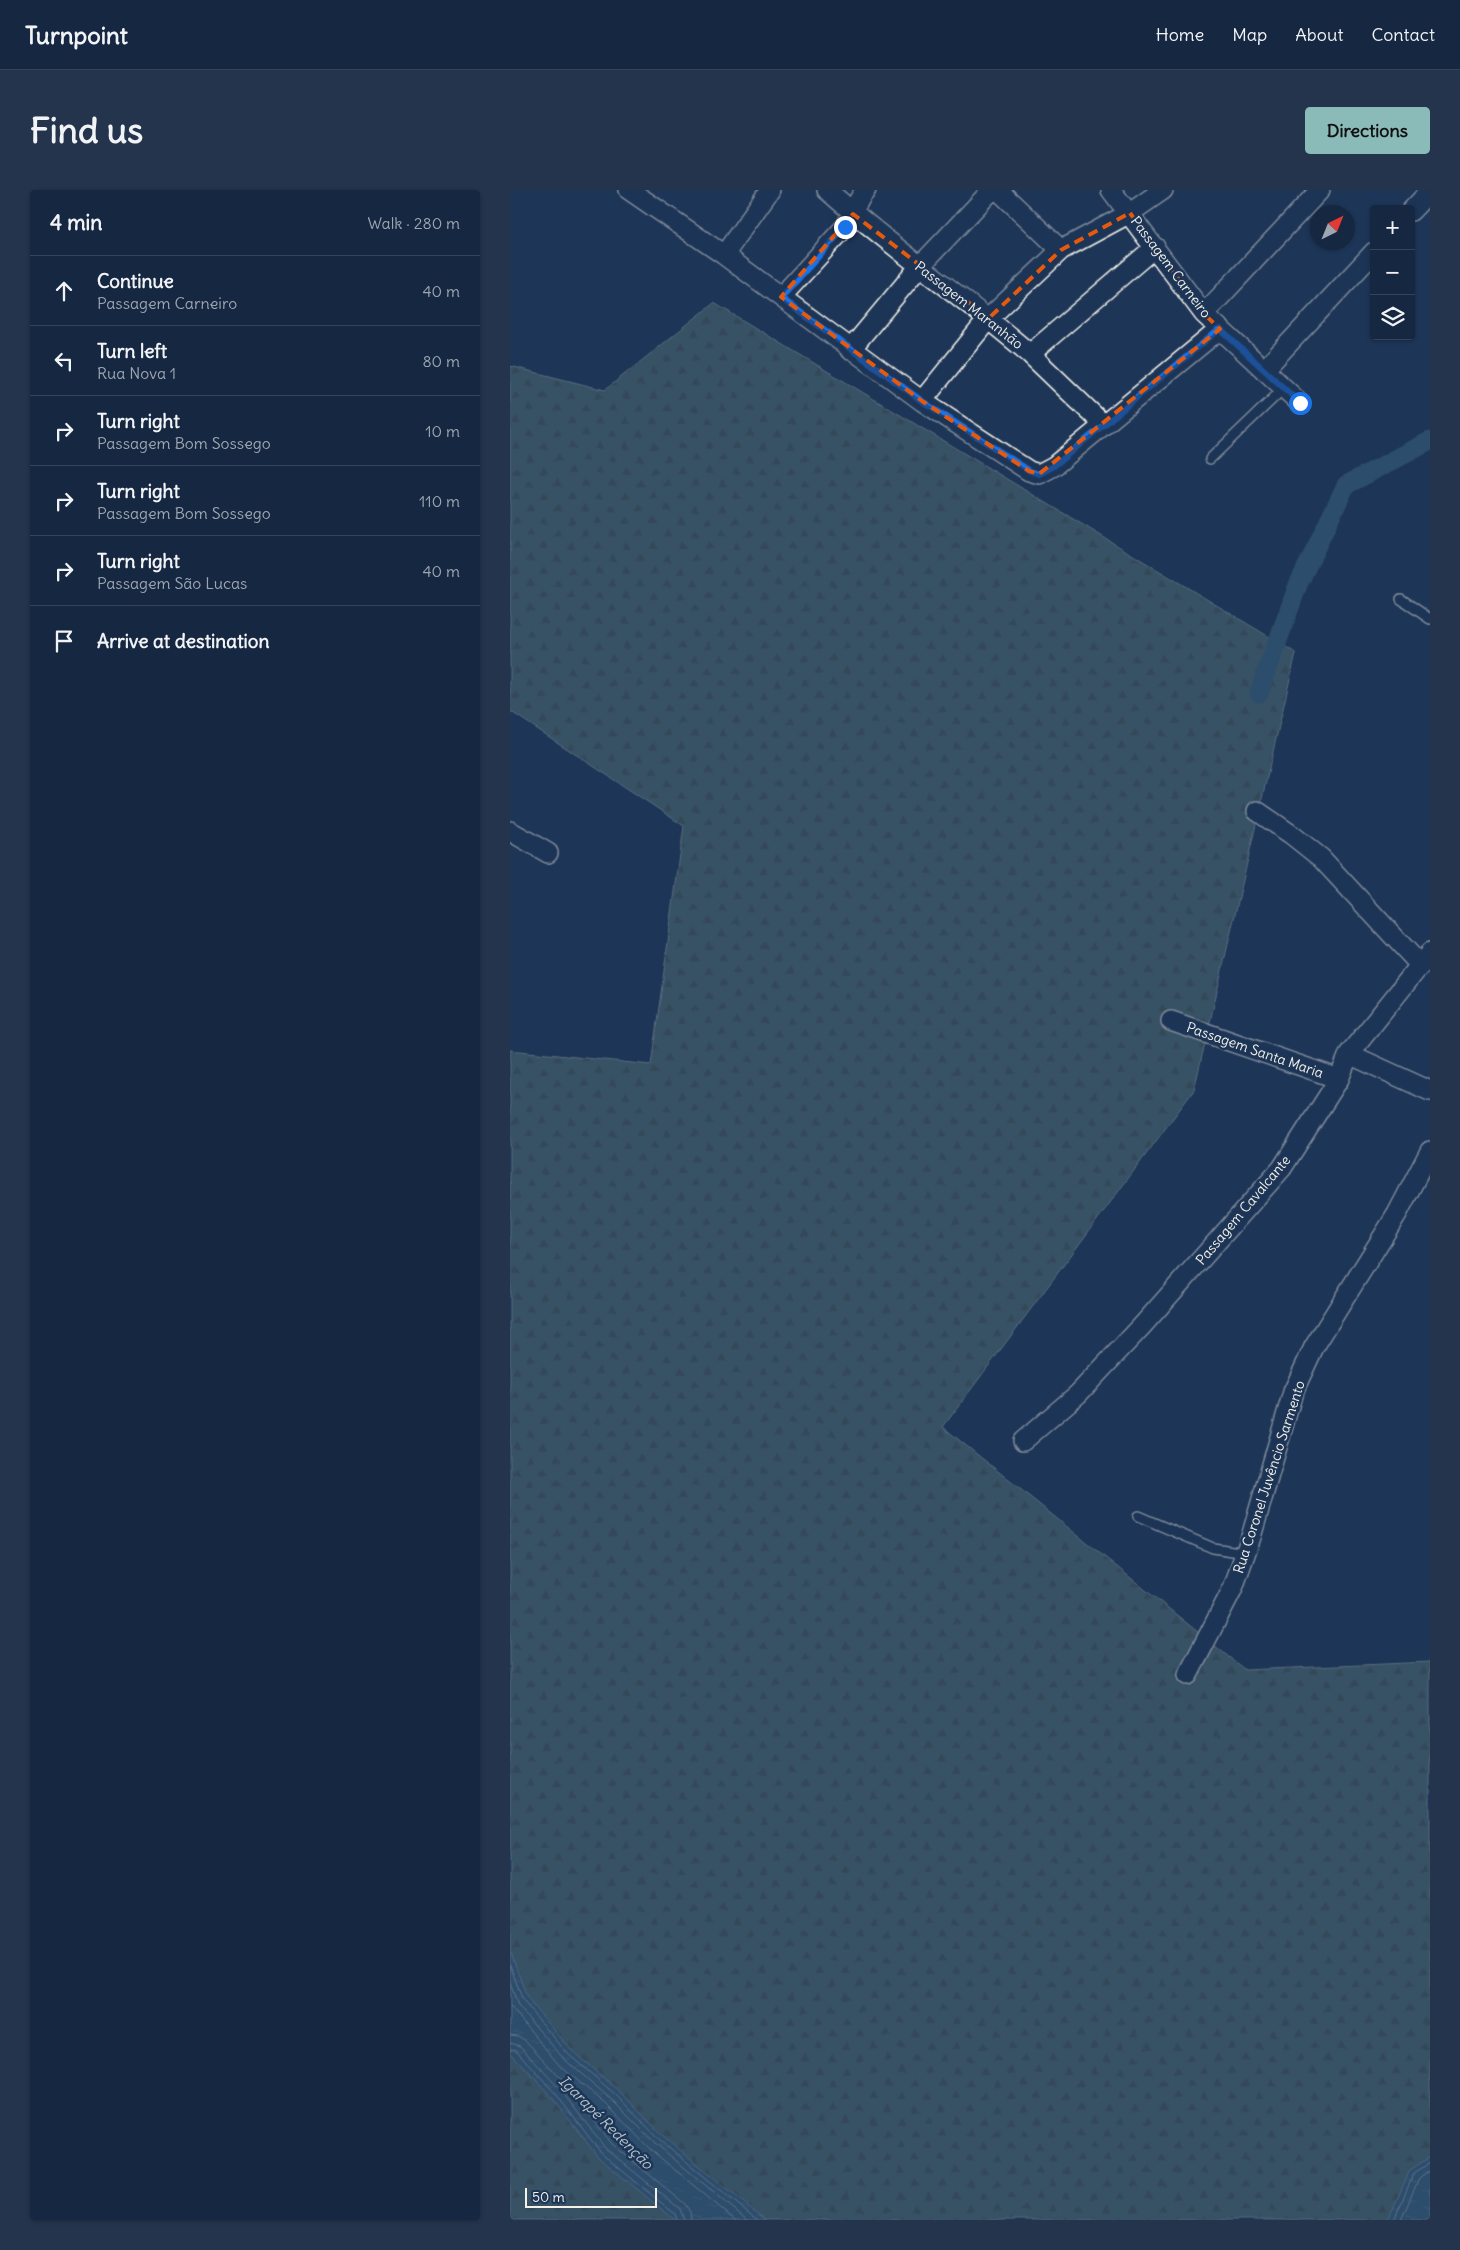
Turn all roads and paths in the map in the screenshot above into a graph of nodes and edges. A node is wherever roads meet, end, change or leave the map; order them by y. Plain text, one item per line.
1 (630, 190) edge
2 (770, 190) edge
3 (827, 190) edge
4 (866, 190) edge
5 (992, 190) edge
6 (998, 190) edge
7 (1111, 190) edge
8 (1163, 190) edge
9 (1320, 190) edge
10 (1430, 191) edge
11 (655, 197) edge
12 (1415, 207) edge
13 (1130, 213) junction
14 (853, 214) junction
15 (1155, 246) junction
16 (1061, 250) junction
17 (724, 255) junction
18 (1370, 256) edge
19 (920, 266) junction
20 (781, 298) junction
21 (1204, 314) junction
22 (989, 318) junction
23 (1220, 329) junction
24 (850, 350) junction
25 (1030, 354) junction
26 (1264, 370) junction
27 (1284, 388) junction
28 (922, 401) junction
29 (1300, 403) dead end
30 (1104, 425) junction
31 (1210, 459) dead end
32 (1401, 599) dead end
33 (1430, 619) edge
34 (1257, 811) dead end
35 (510, 831) edge
36 (548, 853) dead end
37 (1425, 960) edge
38 (1171, 1021) dead end
39 (1349, 1054) junction
40 (1339, 1079) junction
41 (1430, 1091) edge
42 (1430, 1151) edge
43 (1023, 1441) dead end
44 (1138, 1516) dead end
45 (1246, 1552) junction
46 (1188, 1675) dead end

1 - 11 street
2 - 17 street
3 - 14 street, Passagem Maranhão
4 - 14 street
5 - 19 street
6 - 16 street
7 - 13 street, Passagem Carneiro
8 - 13 street
9 - 21 street
10 - 12 street
11 - 17 street
13 - 15 street, Passagem Carneiro
13 - 16 street
14 - 19 street, Passagem Maranhão
14 - 20 street
15 - 21 street, Passagem Carneiro
15 - 25 street, Passagem Maranhão
16 - 22 street
17 - 20 street
18 - 26 street
19 - 22 street, Passagem Maranhão
19 - 24 street
20 - 24 street
21 - 23 street, Passagem Carneiro
22 - 25 street, Passagem Maranhão
22 - 28 street
23 - 26 street, Passagem Carneiro
23 - 30 street
24 - 28 street
25 - 30 street
26 - 27 street, Passagem Carneiro
27 - 29 street, Passagem Carneiro
27 - 31 lane
28 - 30 street
32 - 33 lane
34 - 37 street
35 - 36 street
37 - 39 street, Passagem Cavalcante
38 - 40 street, Passagem Santa Maria
39 - 40 street, Passagem Cavalcante
39 - 41 street
40 - 43 street, Passagem Cavalcante
42 - 45 street, Rua Coronel Juvêncio Sarmento
44 - 45 lane
45 - 46 street, Rua Coronel Juvêncio Sarmento

